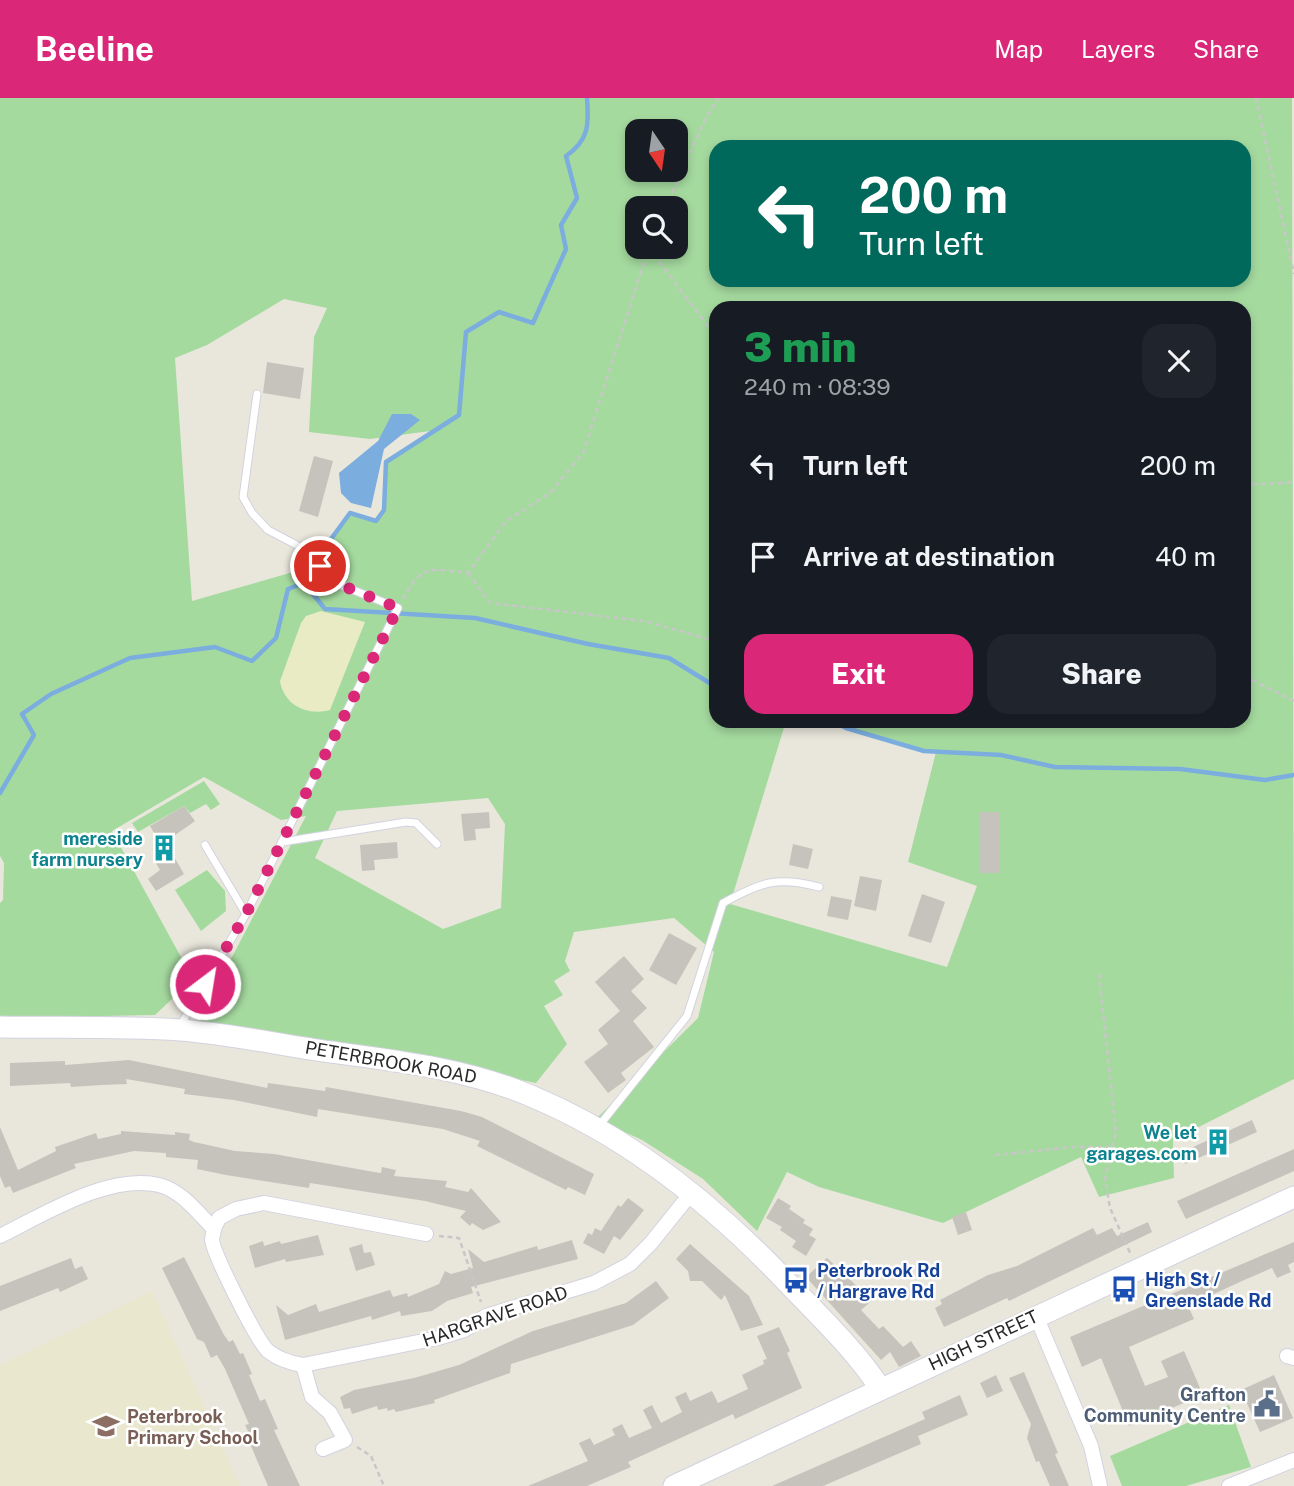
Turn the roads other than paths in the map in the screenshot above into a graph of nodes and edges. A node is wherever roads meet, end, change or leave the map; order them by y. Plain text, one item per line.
1 (257, 394) dead end
2 (282, 842) junction
3 (437, 844) dead end
4 (205, 845) dead end
5 (819, 887) dead end
6 (246, 914) junction
7 (0, 1027) edge
8 (178, 1030) junction
9 (596, 1130) junction
10 (692, 1192) junction
11 (1294, 1197) edge
12 (214, 1229) junction
13 (426, 1234) road end
14 (0, 1236) edge
15 (1036, 1315) junction
16 (303, 1365) junction
17 (880, 1388) junction
18 (323, 1449) dead end
19 (1294, 1460) edge
20 (674, 1486) edge
21 (1100, 1486) edge
22 (1229, 1486) edge

1 - 2 lane
2 - 3 lane
2 - 6 lane
4 - 6 lane
5 - 9 lane
6 - 8 lane
7 - 8 street, PETERBROOK ROAD
8 - 9 street, PETERBROOK ROAD
9 - 10 street, PETERBROOK ROAD
10 - 16 street, HARGRAVE ROAD
10 - 17 street, PETERBROOK ROAD
11 - 15 street, HIGH STREET
12 - 13 street
12 - 14 street
12 - 16 street
15 - 17 street, HIGH STREET
15 - 21 street
16 - 18 street
17 - 20 street, HIGH STREET
19 - 22 street

